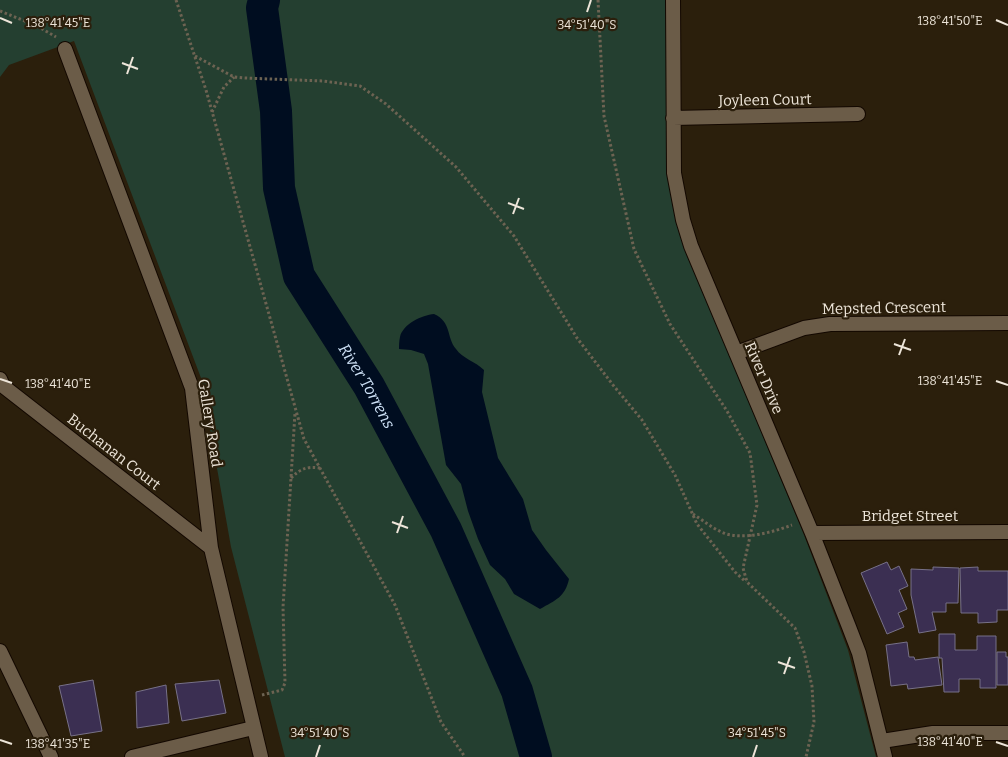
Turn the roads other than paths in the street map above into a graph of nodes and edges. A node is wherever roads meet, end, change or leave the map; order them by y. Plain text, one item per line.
1 (673, 0) edge
2 (65, 49) road end
3 (858, 114) dead end
4 (673, 118) junction
5 (1008, 323) edge
6 (736, 353) junction
7 (0, 379) edge
8 (810, 527) junction
9 (1008, 532) edge
10 (211, 548) junction
11 (0, 651) edge
12 (253, 728) junction
13 (1008, 732) edge
14 (882, 740) junction
15 (51, 757) edge
16 (132, 757) edge
17 (261, 757) edge
18 (885, 757) edge

1 - 4 street, River Drive
2 - 10 street, Gallery Road
3 - 4 street, Joyleen Court
4 - 6 street, River Drive
5 - 6 street, Mepsted Crescent
6 - 8 street, River Drive
7 - 10 street, Buchanan Court
8 - 9 street, Bridget Street
8 - 14 street, River Drive
10 - 12 street, Gallery Road
11 - 15 street
12 - 16 street
12 - 17 street, Gallery Road
13 - 14 street
14 - 18 street, River Drive

